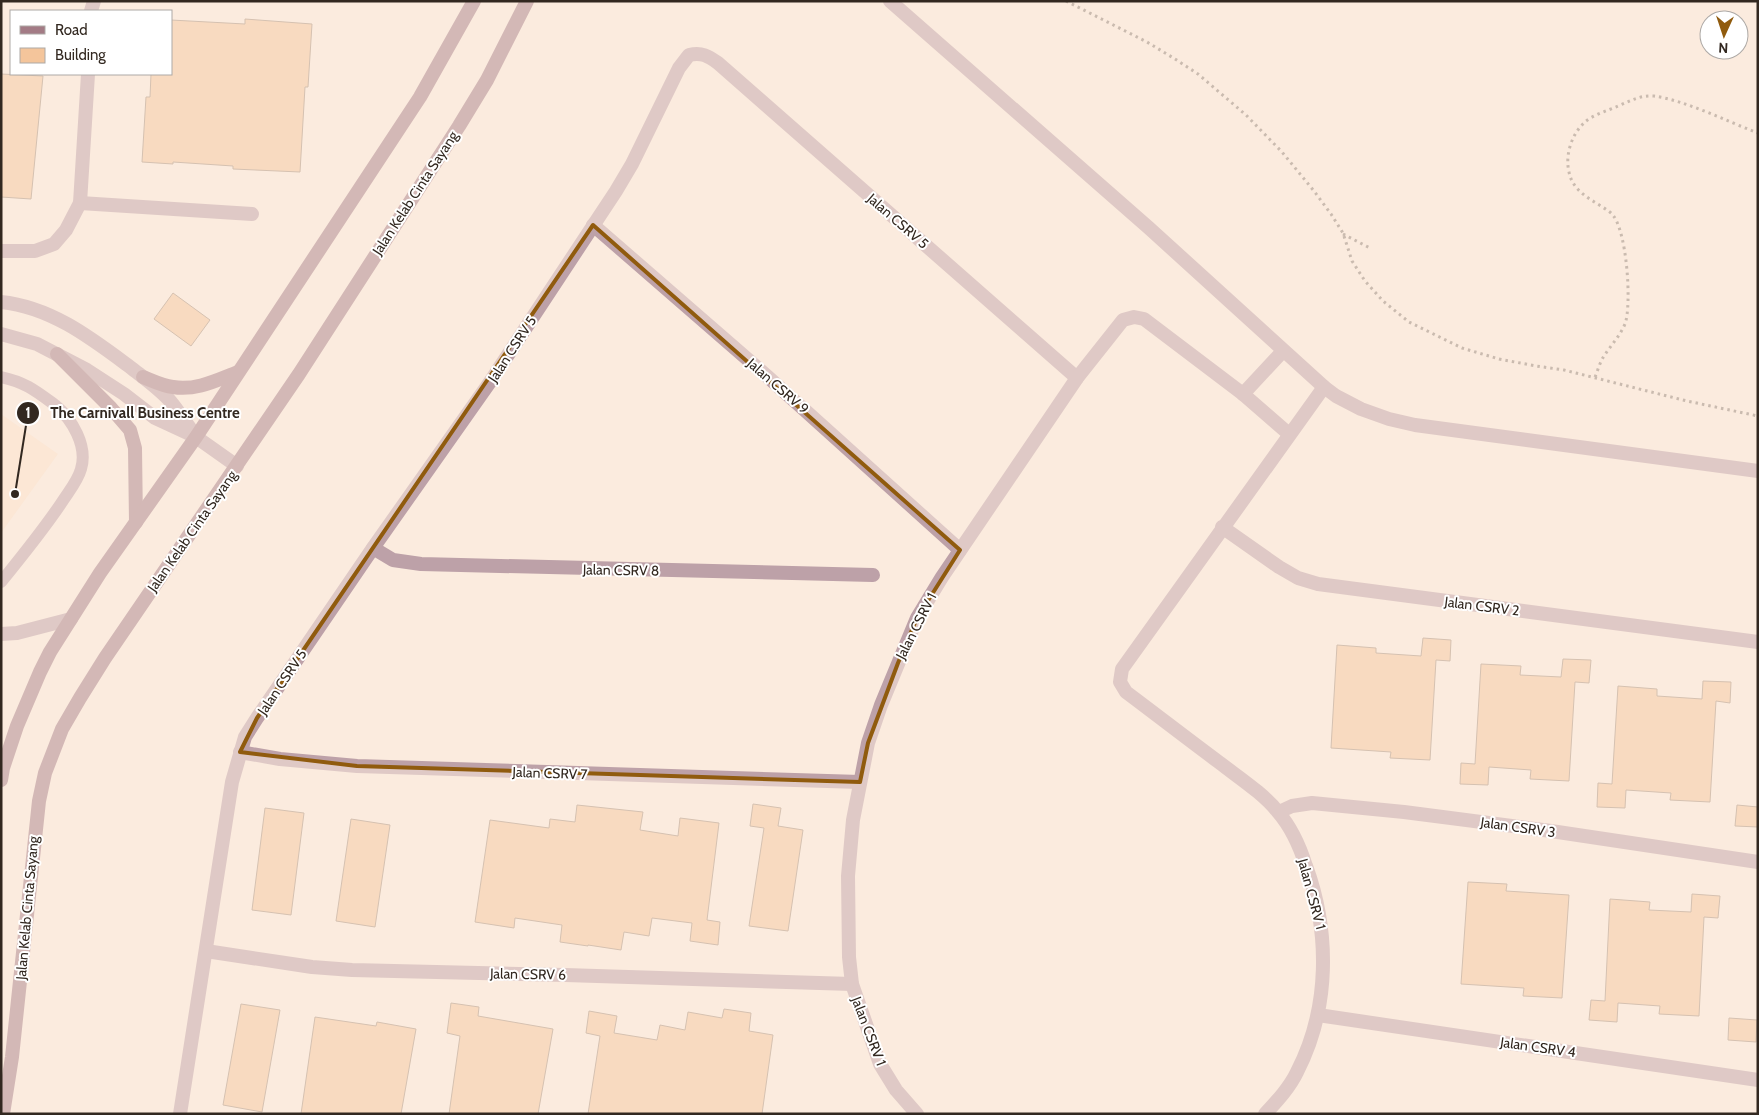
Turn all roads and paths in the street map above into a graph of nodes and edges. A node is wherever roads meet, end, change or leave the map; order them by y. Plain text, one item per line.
1 (474, 1) edge
2 (527, 1) edge
3 (890, 1) edge
4 (1066, 1) edge
5 (88, 75) edge
6 (1758, 133) edge
7 (80, 203) junction
8 (252, 214) dead end
9 (593, 225) junction
10 (1343, 234) junction
11 (1370, 248) dead end
12 (1, 251) edge
13 (1, 302) edge
14 (1, 334) edge
15 (1283, 351) junction
16 (57, 354) junction
17 (238, 372) junction
18 (1, 377) edge
19 (143, 377) junction
20 (1595, 377) junction
21 (1077, 378) junction
22 (1324, 387) junction
23 (1243, 394) junction
24 (1758, 416) edge
25 (1289, 434) junction
26 (196, 437) junction
27 (237, 466) junction
28 (1758, 471) edge
29 (136, 522) junction
30 (1222, 527) junction
31 (373, 548) junction
32 (960, 550) junction
33 (873, 575) dead end
34 (1, 582) edge
35 (71, 619) junction
36 (1, 634) edge
37 (1758, 642) edge
38 (240, 752) junction
39 (2, 770) edge
40 (860, 782) junction
41 (1278, 812) junction
42 (1758, 862) edge
43 (206, 950) junction
44 (852, 984) junction
45 (1318, 1015) junction
46 (1758, 1080) edge
47 (3, 1114) edge
48 (180, 1114) edge
49 (917, 1114) edge
50 (1265, 1114) edge

1 - 17 main road
2 - 27 main road, Jalan Kelab Cinta Sayang
3 - 15 street
4 - 10 path
5 - 7 street
6 - 20 path
7 - 8 street
7 - 12 street
9 - 21 street, Jalan CSRV 5
9 - 31 street, Jalan CSRV 5
9 - 32 street, Jalan CSRV 9
10 - 11 path
10 - 20 path
13 - 19 street
14 - 16 street
15 - 22 street
15 - 23 street
16 - 26 street
16 - 29 main road
17 - 19 main road
17 - 26 main road
18 - 34 lane
19 - 26 street
20 - 24 path
21 - 23 street, Jalan CSRV 1
21 - 32 street, Jalan CSRV 1
22 - 25 street, Jalan CSRV 1
22 - 28 street
23 - 25 street, Jalan CSRV 1
25 - 30 street, Jalan CSRV 1
26 - 27 street
26 - 29 main road
27 - 47 main road, Jalan Kelab Cinta Sayang
29 - 35 main road
30 - 37 street, Jalan CSRV 2
30 - 41 street, Jalan CSRV 1
31 - 33 street, Jalan CSRV 8
31 - 38 street, Jalan CSRV 5
32 - 40 street, Jalan CSRV 1
35 - 36 street
35 - 39 main road
38 - 40 street, Jalan CSRV 7
38 - 43 street, Jalan CSRV 5
40 - 44 street, Jalan CSRV 1
41 - 42 street, Jalan CSRV 3
41 - 45 street, Jalan CSRV 1
43 - 44 street, Jalan CSRV 6
43 - 48 street, Jalan CSRV 5
44 - 49 street, Jalan CSRV 1
45 - 46 street, Jalan CSRV 4
45 - 50 street, Jalan CSRV 1

